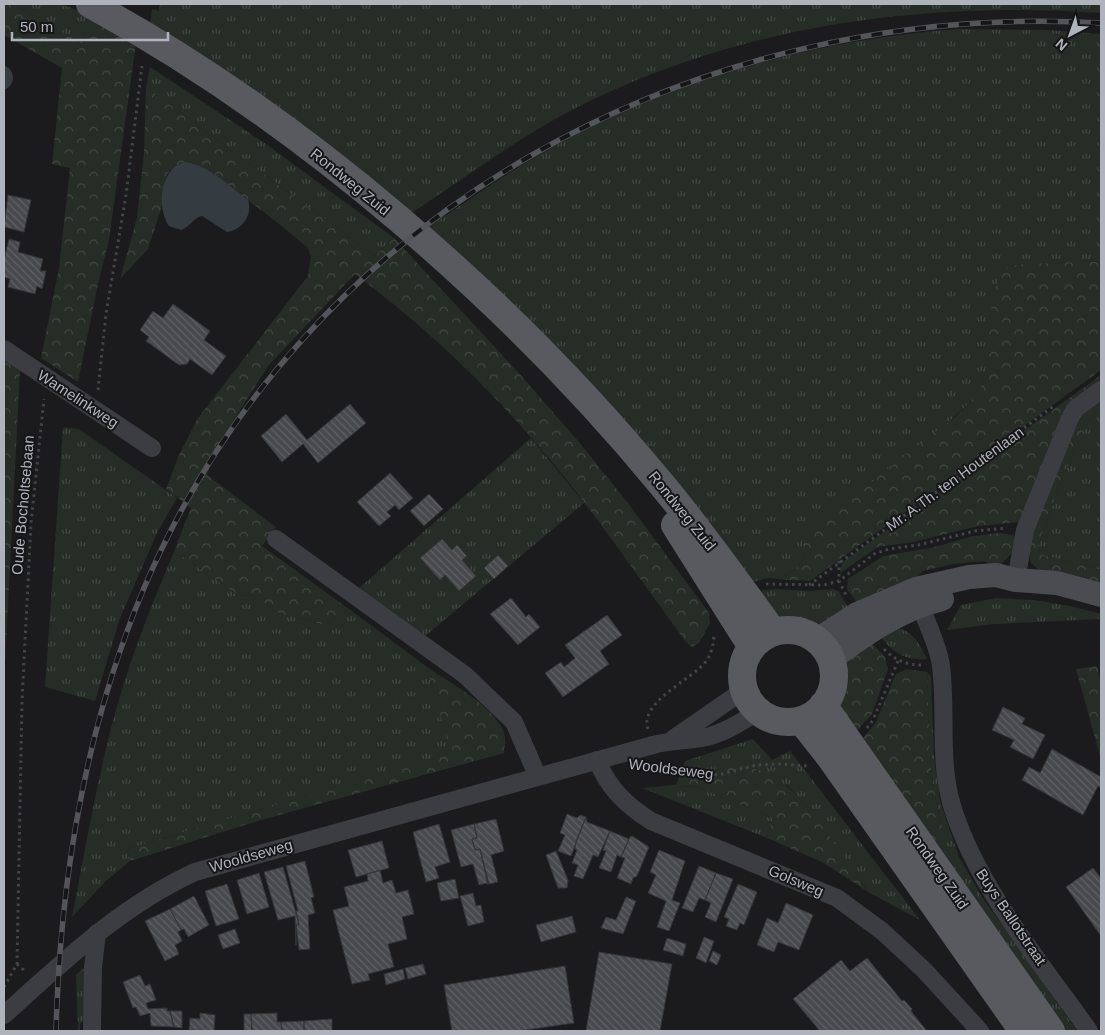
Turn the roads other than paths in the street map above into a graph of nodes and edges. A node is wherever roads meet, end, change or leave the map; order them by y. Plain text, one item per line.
1 (90, 4) edge
2 (4, 349) edge
3 (1101, 390) edge
4 (152, 448) dead end
5 (276, 538) dead end
6 (1016, 580) junction
7 (1101, 595) edge
8 (918, 597) junction
9 (763, 639) junction
10 (824, 650) junction
11 (744, 690) junction
12 (759, 712) junction
13 (812, 712) junction
14 (672, 740) junction
15 (841, 751) junction
16 (597, 760) junction
17 (537, 776) junction
18 (97, 934) junction
19 (4, 1015) edge
20 (92, 1031) edge
21 (980, 1031) edge
22 (1023, 1031) edge
23 (1051, 1031) edge
24 (1089, 1031) edge

1 - 9 main road, Rondweg Zuid
2 - 4 street, Wamelinkweg
3 - 6 street
5 - 17 street
6 - 7 main road
6 - 8 main road
8 - 10 main road
8 - 24 street, Buys Ballotstraat
9 - 10 main road
9 - 11 main road
10 - 13 main road
11 - 12 main road
11 - 14 street, Wooldseweg
12 - 13 main road
12 - 14 street, Wooldseweg
13 - 15 main road, Rondweg Zuid
14 - 16 street, Wooldseweg
15 - 22 main road, Rondweg Zuid
15 - 23 main road, Rondweg Zuid
16 - 17 street, Wooldseweg
16 - 21 street, Golsweg
17 - 18 street, Wooldseweg
18 - 19 street, Wooldseweg
18 - 20 street

